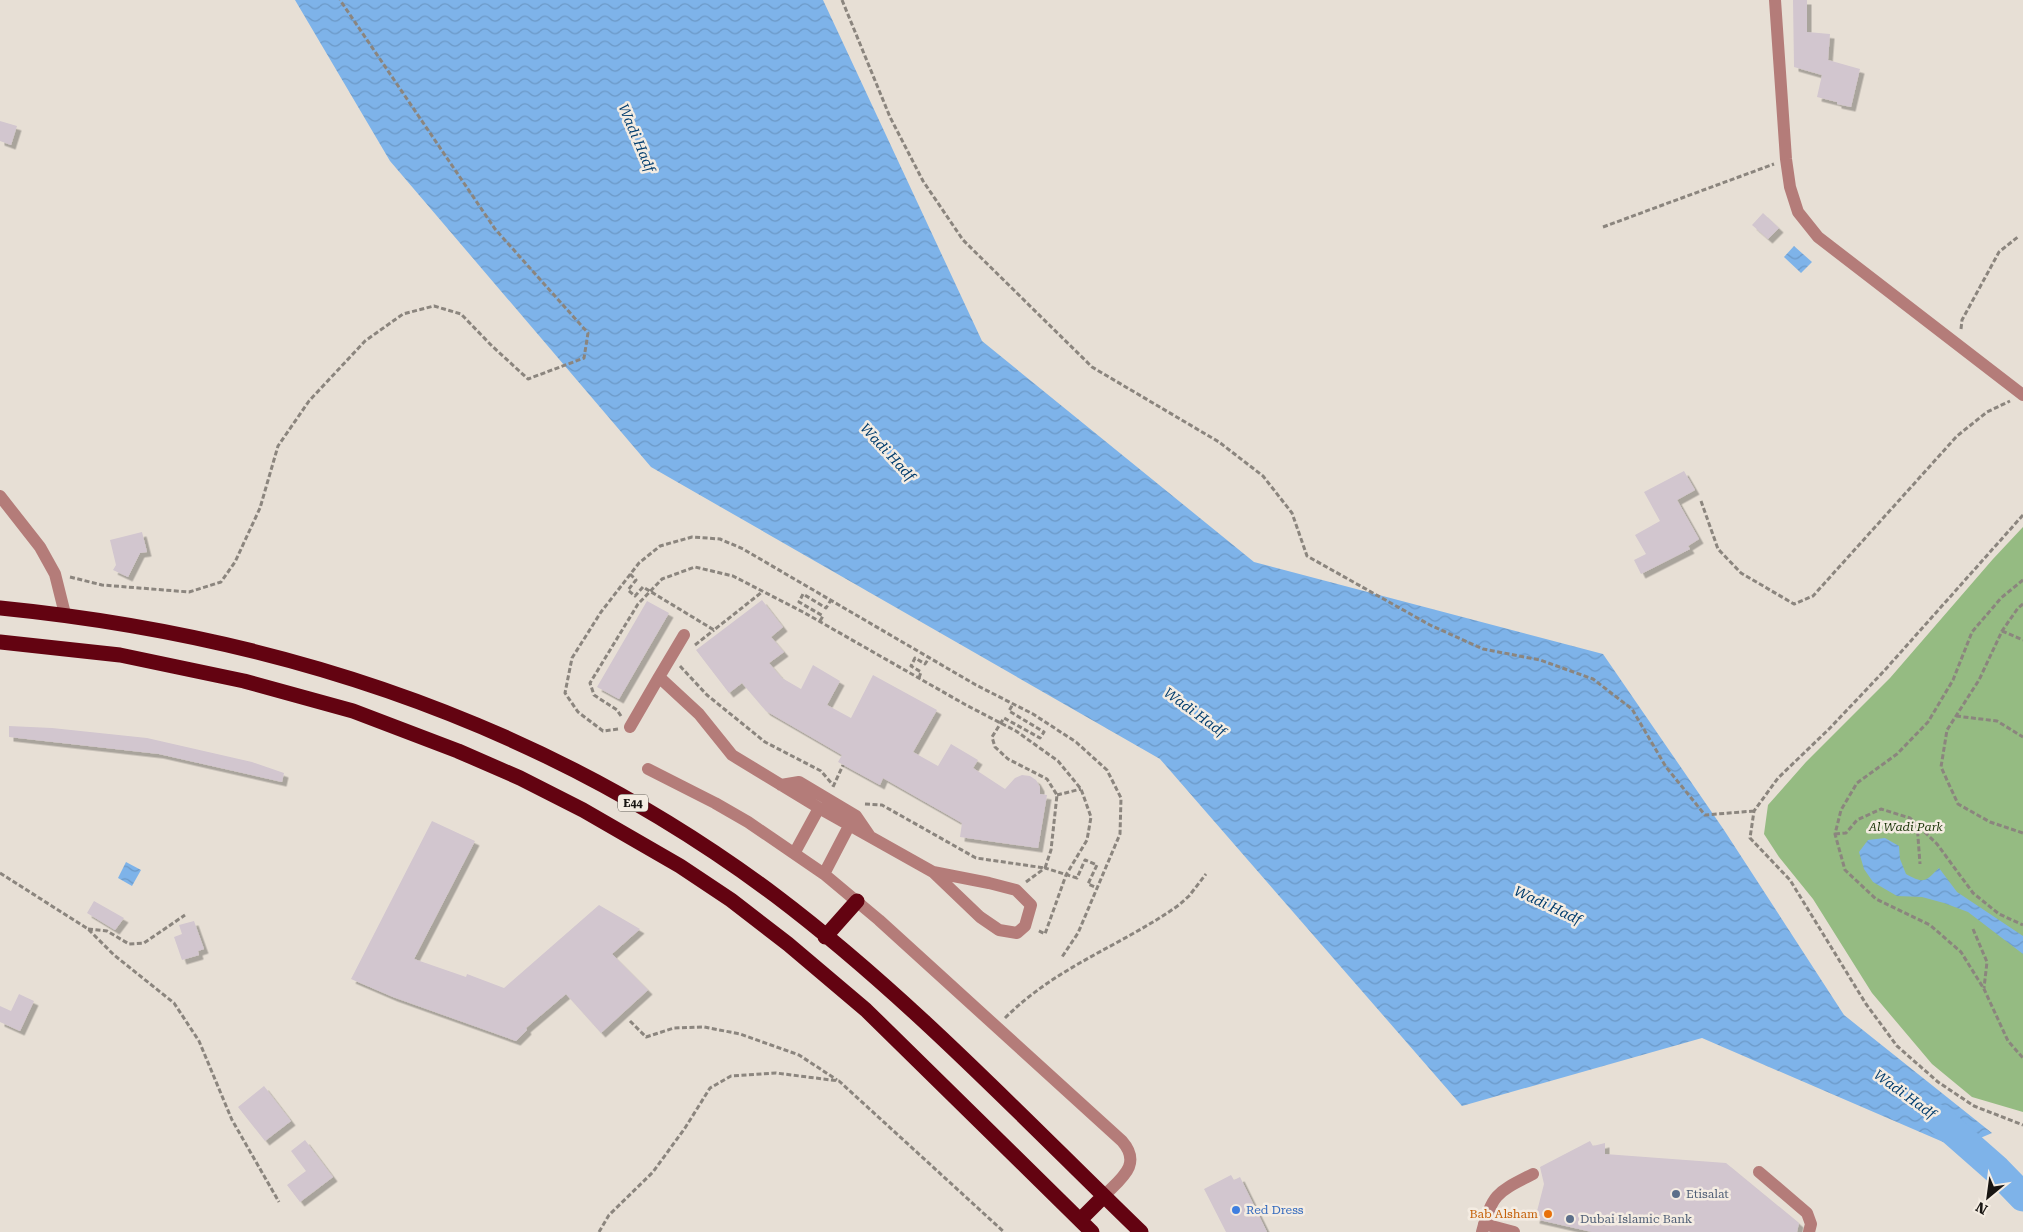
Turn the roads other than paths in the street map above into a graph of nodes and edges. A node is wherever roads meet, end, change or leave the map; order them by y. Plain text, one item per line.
1 (1775, 0) edge
2 (2019, 397) edge
3 (0, 496) edge
4 (0, 608) edge
5 (65, 614) junction
6 (684, 635) dead end
7 (0, 642) edge
8 (659, 677) junction
9 (630, 727) road end
10 (648, 769) dead end
11 (823, 803) junction
12 (848, 826) junction
13 (870, 837) junction
14 (795, 852) junction
15 (933, 872) junction
16 (824, 874) junction
17 (857, 901) junction
18 (825, 937) junction
19 (1759, 1172) dead end
20 (1533, 1174) dead end
21 (1104, 1196) junction
22 (1080, 1220) junction
23 (1483, 1228) edge
24 (1092, 1232) edge
25 (1141, 1232) edge
26 (1514, 1232) edge
27 (1809, 1232) edge

1 - 2 street
3 - 5 street
4 - 5 highway, E44
5 - 18 highway, E44
6 - 8 street
7 - 22 highway, E44
8 - 9 street
8 - 11 street
10 - 14 street
11 - 12 street
11 - 13 street
11 - 14 street
12 - 13 street
12 - 16 street
13 - 15 street
14 - 16 street
15 - 15 street
16 - 17 street
17 - 18 highway
17 - 21 street
18 - 21 highway, E44
19 - 27 street
20 - 23 street
21 - 22 highway
21 - 25 highway, E44
22 - 24 highway, E44
23 - 26 street

